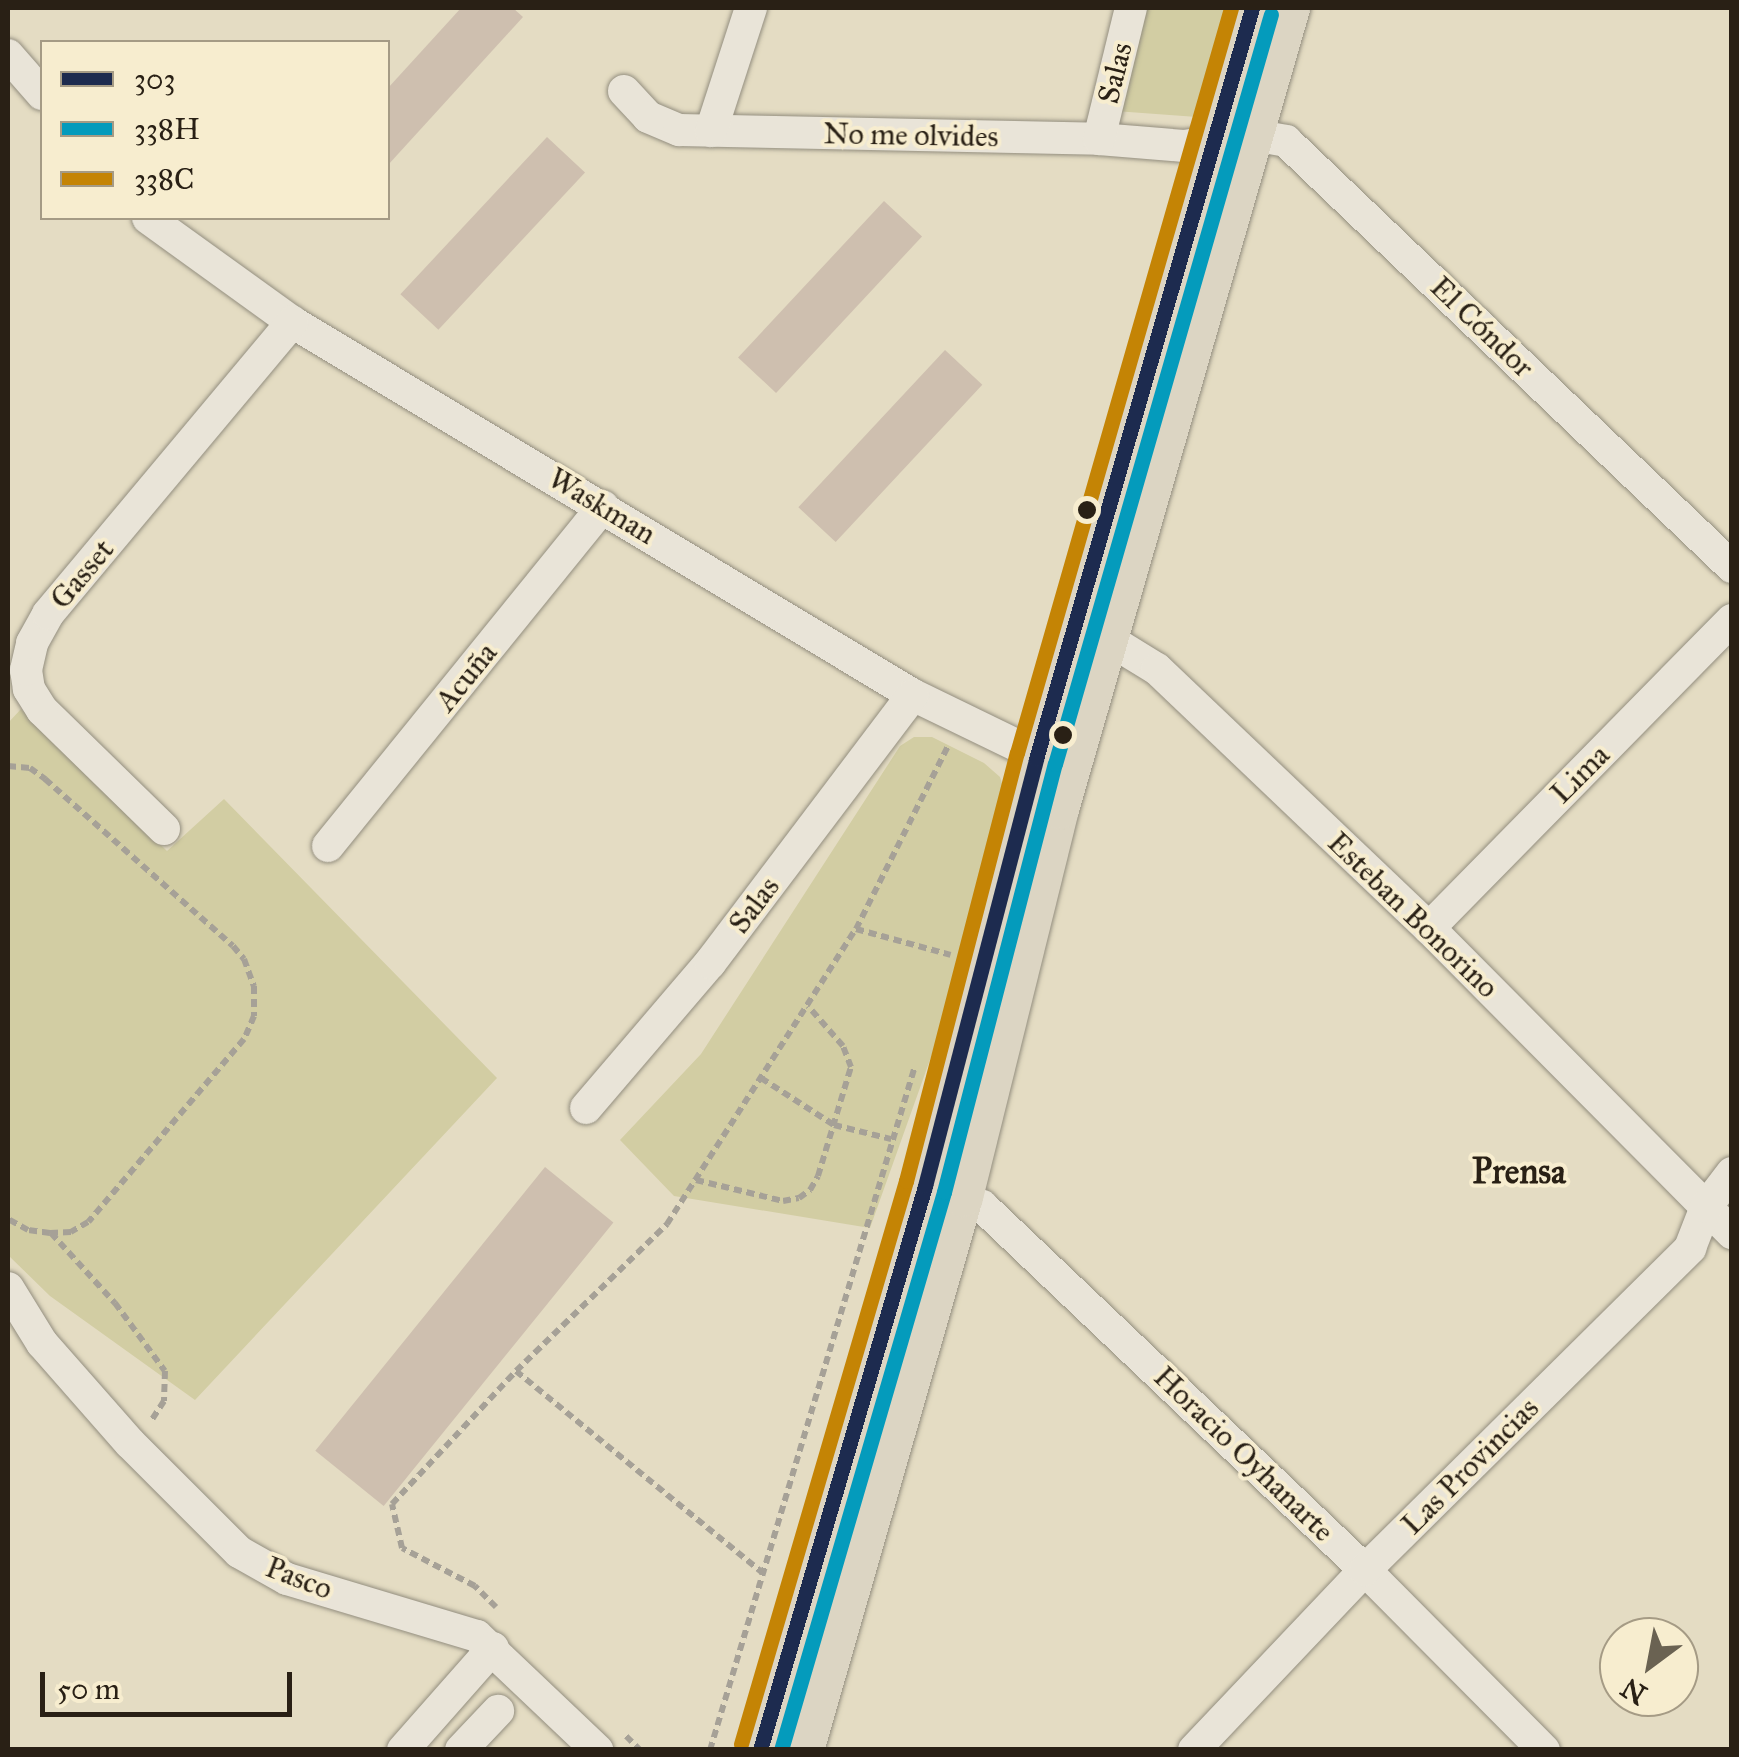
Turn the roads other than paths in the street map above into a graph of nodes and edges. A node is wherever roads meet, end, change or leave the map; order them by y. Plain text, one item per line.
1 (750, 8) edge
2 (1131, 8) edge
3 (1252, 8) edge
4 (1290, 8) edge
5 (8, 55) edge
6 (624, 91) dead end
7 (40, 92) edge
8 (712, 131) junction
9 (1253, 135) junction
10 (1099, 139) junction
11 (1213, 145) junction
12 (151, 220) edge
13 (292, 322) junction
14 (603, 507) junction
15 (1732, 568) edge
16 (1732, 620) edge
17 (1091, 634) junction
18 (16, 681) edge
19 (913, 695) junction
20 (1053, 764) junction
21 (164, 829) dead end
22 (328, 846) dead end
23 (1428, 928) junction
24 (586, 1108) dead end
25 (1732, 1173) edge
26 (944, 1192) junction
27 (1706, 1207) junction
28 (1732, 1233) edge
29 (8, 1288) edge
30 (1366, 1570) junction
31 (493, 1648) junction
32 (498, 1711) dead end
33 (605, 1736) edge
34 (770, 1746) edge
35 (403, 1750) edge
36 (461, 1750) edge
37 (804, 1750) edge
38 (1194, 1750) edge
39 (1544, 1750) edge

1 - 8 street
2 - 10 street, Salas
3 - 11 main road
4 - 9 main road
5 - 7 street
6 - 8 street, No me olvides
8 - 10 street, No me olvides
9 - 11 street
9 - 15 street, El Cóndor
9 - 17 main road
10 - 11 street, No me olvides
11 - 17 main road
12 - 13 street, Waskman
13 - 14 street, Waskman
13 - 18 street, Gasset
14 - 19 street, Waskman
14 - 22 street, Acuña
16 - 23 street, Lima
17 - 20 main road
17 - 23 street, Esteban Bonorino
18 - 21 street, Gasset
19 - 20 street, Waskman
19 - 24 street, Salas
20 - 26 main road
23 - 27 street, Esteban Bonorino
25 - 27 street, Las Provincias
26 - 30 street, Horacio Oyhanarte
26 - 34 main road
26 - 37 main road
27 - 28 street, Esteban Bonorino
27 - 30 street, Las Provincias
29 - 31 street, Pasco
30 - 38 street, Las Provincias
30 - 39 street, Horacio Oyhanarte
31 - 33 street, Pasco
31 - 35 street
32 - 36 street

